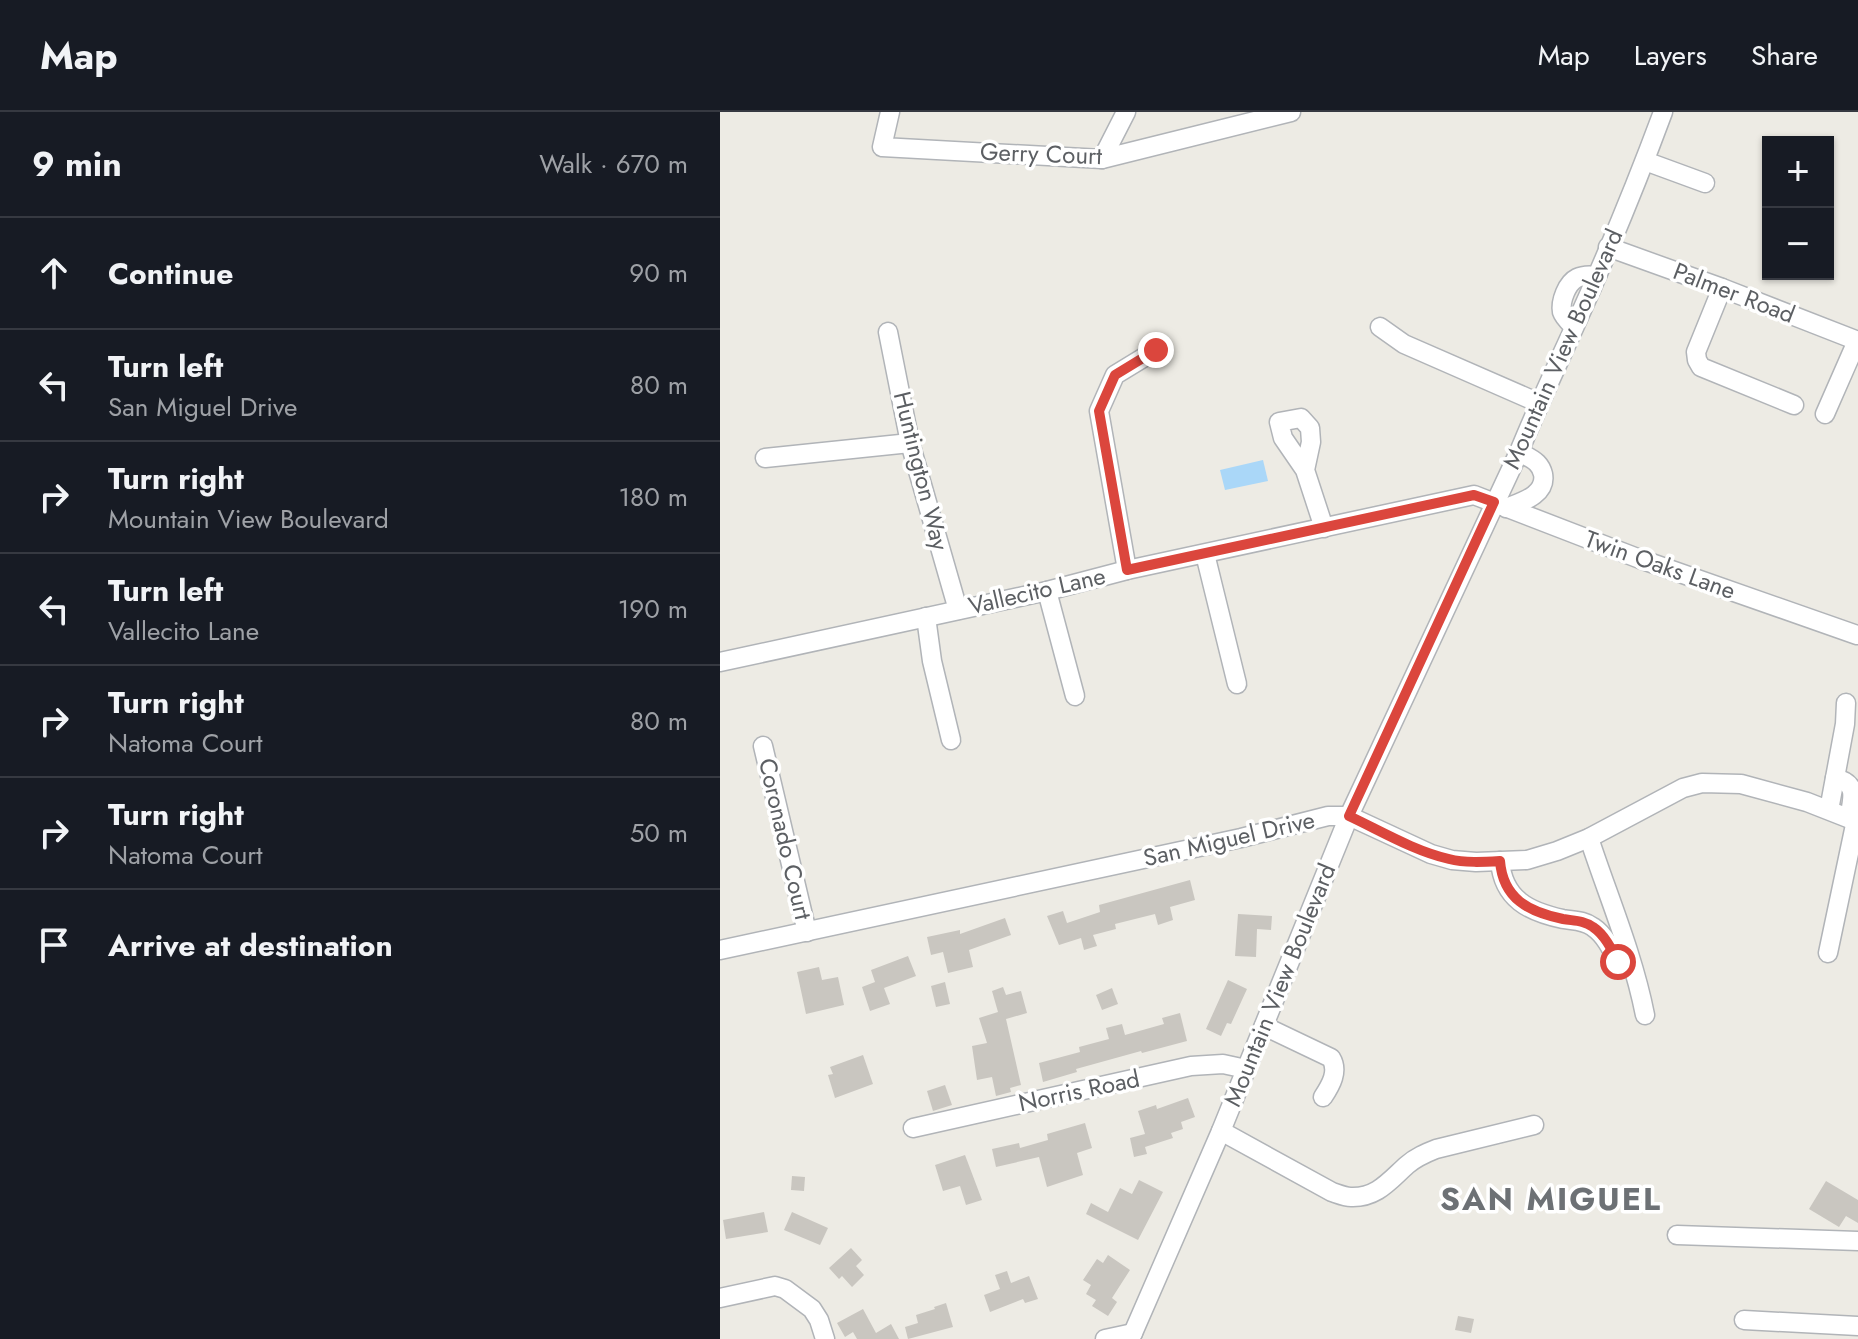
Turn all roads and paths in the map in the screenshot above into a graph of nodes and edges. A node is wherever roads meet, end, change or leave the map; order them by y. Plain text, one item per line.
1 (890, 112) edge
2 (1126, 112) edge
3 (1291, 112) edge
4 (1663, 112) edge
5 (1102, 159) junction
6 (1645, 161) junction
7 (1705, 183) dead end
8 (1608, 247) junction
9 (1722, 288) junction
10 (1380, 327) dead end
11 (888, 332) dead end
12 (1857, 341) edge
13 (1156, 350) dead end
14 (1539, 403) junction
15 (1794, 405) dead end
16 (1825, 414) dead end
17 (910, 443) junction
18 (1519, 452) junction
19 (765, 458) dead end
20 (1305, 470) dead end
21 (1500, 505) junction
22 (1324, 528) junction
23 (1205, 554) junction
24 (1127, 570) junction
25 (1047, 591) junction
26 (958, 610) junction
27 (926, 617) junction
28 (1857, 635) edge
29 (720, 662) edge
30 (1237, 684) dead end
31 (1075, 696) dead end
32 (1846, 703) dead end
33 (951, 740) dead end
34 (763, 746) dead end
35 (1835, 778) junction
36 (1829, 810) junction
37 (1349, 816) junction
38 (1854, 820) edge
39 (1589, 838) junction
40 (1500, 861) junction
41 (807, 932) junction
42 (720, 950) edge
43 (1828, 953) dead end
44 (1618, 962) dead end
45 (1645, 1015) dead end
46 (1264, 1026) junction
47 (1246, 1069) junction
48 (1323, 1097) dead end
49 (1534, 1125) dead end
50 (913, 1128) dead end
51 (1221, 1131) junction
52 (1677, 1235) dead end
53 (1858, 1241) edge
54 (720, 1298) edge
55 (1744, 1320) dead end
56 (1858, 1326) edge
57 (1139, 1336) edge
58 (825, 1339) edge
59 (1105, 1339) edge

1 - 5 street, Gerry Court
2 - 5 street
3 - 5 street, Gerry Court
4 - 6 street, Mountain View Boulevard
6 - 7 street
6 - 8 street, Mountain View Boulevard
8 - 9 street, Palmer Road
8 - 14 street, Mountain View Boulevard
9 - 12 street, Palmer Road
9 - 15 street
10 - 14 street
11 - 17 street, Huntington Way
12 - 16 street
13 - 24 street
14 - 18 street, Mountain View Boulevard
17 - 19 street
17 - 26 street, Huntington Way
18 - 21 street, Mountain View Boulevard
18 - 21 street
20 - 22 street
21 - 22 street, Vallecito Lane
21 - 28 street, Twin Oaks Lane
21 - 37 street, Mountain View Boulevard
22 - 23 street, Vallecito Lane
23 - 24 street, Vallecito Lane
23 - 30 street
24 - 25 street, Vallecito Lane
25 - 26 street, Vallecito Lane
25 - 31 street
26 - 27 street, Vallecito Lane
27 - 29 street, Vallecito Lane
27 - 33 street
32 - 35 street
34 - 41 street, Coronado Court
35 - 36 street
35 - 38 street
36 - 38 street, San Miguel Drive
36 - 39 street, San Miguel Drive
37 - 40 street, San Miguel Drive
37 - 41 street, San Miguel Drive
37 - 46 street, Mountain View Boulevard
38 - 43 street
39 - 40 street, San Miguel Drive
39 - 45 street
40 - 44 street
41 - 42 street, San Miguel Drive
46 - 47 street, Mountain View Boulevard
46 - 48 street
47 - 50 street, Norris Road
47 - 51 street, Mountain View Boulevard
49 - 51 street
51 - 57 street, Mountain View Boulevard
52 - 53 street
54 - 58 street
55 - 56 street
57 - 59 street

